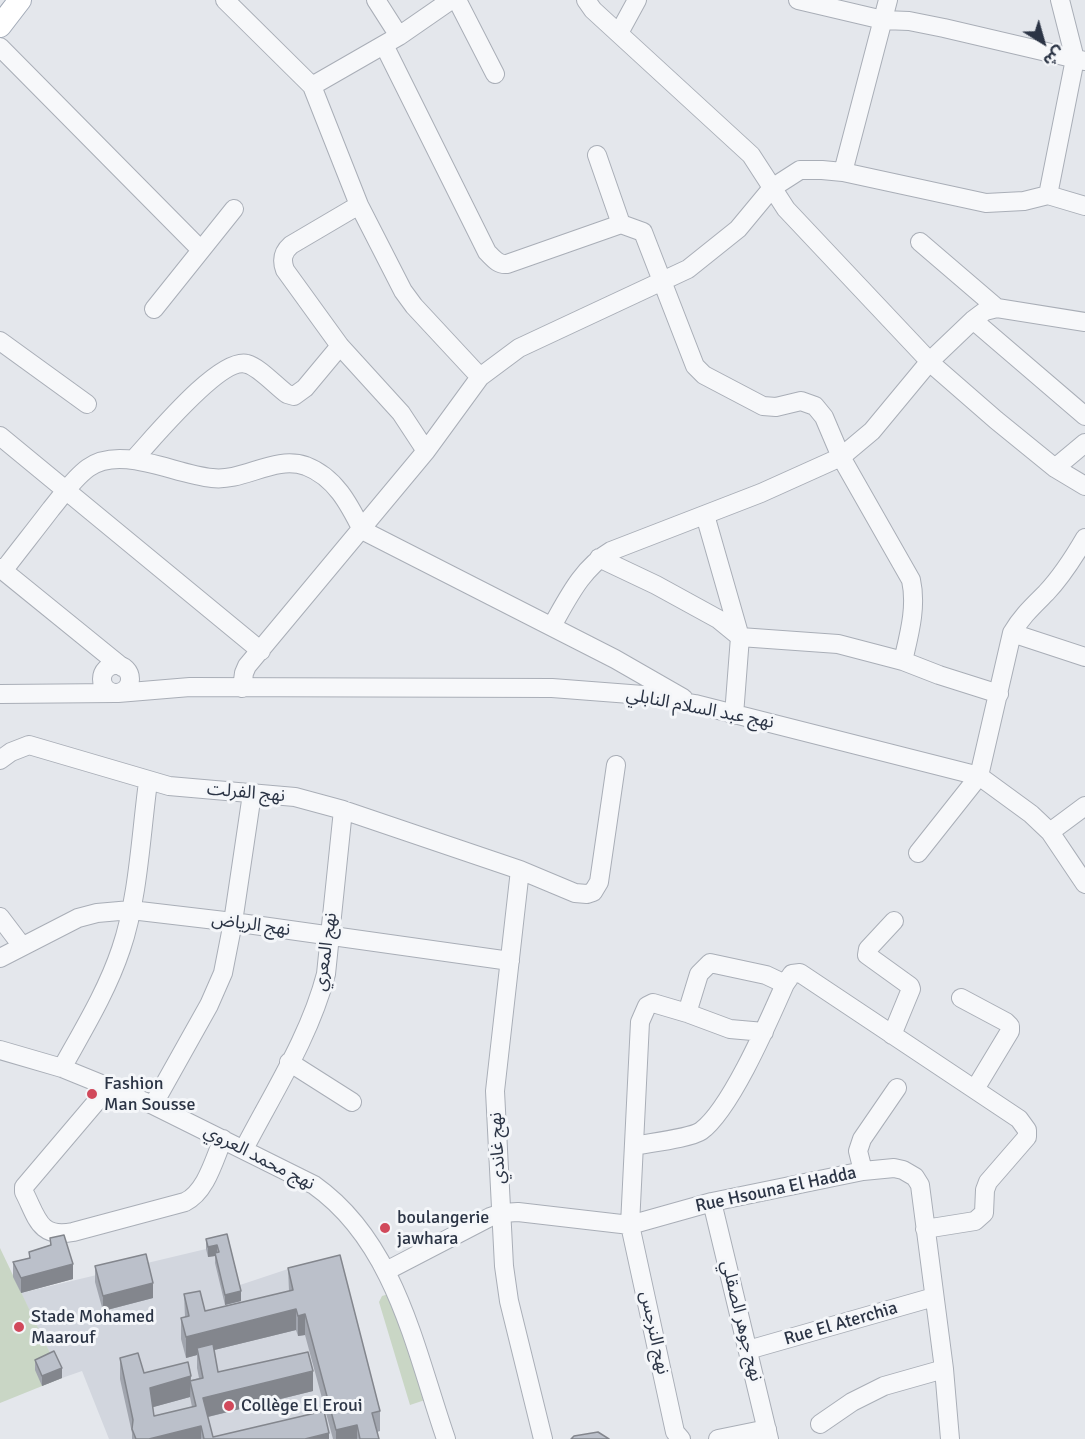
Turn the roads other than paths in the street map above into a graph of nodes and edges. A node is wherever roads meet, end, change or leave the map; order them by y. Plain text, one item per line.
1 (20, 0) edge
2 (225, 0) edge
3 (376, 0) edge
4 (452, 0) edge
5 (457, 0) edge
6 (586, 0) edge
7 (637, 0) edge
8 (798, 0) edge
9 (888, 0) edge
10 (1060, 0) edge
11 (883, 20) junction
12 (0, 26) edge
13 (619, 33) junction
14 (392, 40) junction
15 (0, 47) edge
16 (1080, 60) edge
17 (495, 74) dead end
18 (312, 86) junction
19 (597, 155) dead end
20 (843, 172) junction
21 (772, 188) junction
22 (1048, 195) junction
23 (359, 205) junction
24 (1085, 206) edge
25 (234, 209) dead end
26 (621, 224) junction
27 (920, 242) dead end
28 (201, 250) junction
29 (662, 281) junction
30 (997, 308) junction
31 (154, 309) dead end
32 (973, 320) junction
33 (1085, 322) edge
34 (0, 341) edge
35 (340, 346) junction
36 (930, 361) junction
37 (480, 377) junction
38 (87, 404) dead end
39 (1085, 416) edge
40 (0, 436) edge
41 (1085, 443) edge
42 (426, 452) junction
43 (841, 457) junction
44 (133, 460) junction
45 (1055, 468) junction
46 (1085, 486) edge
47 (67, 489) junction
48 (705, 515) junction
49 (362, 530) junction
50 (1085, 538) edge
51 (599, 558) junction
52 (2, 570) edge
53 (552, 626) junction
54 (1012, 633) junction
55 (740, 637) junction
56 (261, 651) junction
57 (1085, 657) edge
58 (903, 661) junction
59 (113, 671) junction
60 (190, 687) junction
61 (242, 688) junction
62 (116, 693) junction
63 (0, 694) edge
64 (999, 694) junction
65 (71, 695) junction
66 (695, 704) junction
67 (735, 715) junction
68 (0, 760) edge
69 (616, 765) dead end
70 (979, 776) junction
71 (148, 782) junction
72 (252, 794) junction
73 (1085, 806) edge
74 (343, 810) junction
75 (1050, 832) junction
76 (918, 853) dead end
77 (520, 870) junction
78 (1085, 884) edge
79 (131, 910) junction
80 (0, 917) edge
81 (894, 921) dead end
82 (233, 922) junction
83 (329, 936) junction
84 (22, 946) junction
85 (0, 958) edge
86 (510, 961) junction
87 (785, 984) junction
88 (961, 998) dead end
89 (687, 1012) junction
90 (764, 1032) junction
91 (892, 1035) junction
92 (0, 1050) edge
93 (289, 1062) junction
94 (62, 1068) junction
95 (108, 1088) junction
96 (897, 1088) dead end
97 (975, 1089) junction
98 (352, 1102) dead end
99 (153, 1105) junction
100 (223, 1139) junction
101 (634, 1146) junction
102 (244, 1149) junction
103 (863, 1171) junction
104 (712, 1202) junction
105 (502, 1213) junction
106 (630, 1225) junction
107 (925, 1229) junction
108 (386, 1271) junction
109 (934, 1298) junction
110 (748, 1350) junction
111 (944, 1369) junction
112 (820, 1424) dead end
113 (768, 1434) edge
114 (446, 1439) edge
115 (543, 1439) edge
116 (681, 1439) edge
117 (718, 1439) edge
118 (950, 1439) edge

1 - 12 main road
2 - 18 street
3 - 14 street
4 - 14 street
5 - 17 street
6 - 13 street
7 - 13 street
8 - 11 street
9 - 11 street
10 - 16 street
11 - 16 street
11 - 20 street
13 - 21 street
14 - 18 street
14 - 26 street
15 - 28 street
16 - 22 street
18 - 23 street
19 - 26 street
20 - 21 street
20 - 22 street
21 - 29 street
21 - 36 street
22 - 24 street
23 - 35 street
23 - 37 street
25 - 28 street
26 - 29 street
27 - 30 street
28 - 31 street
29 - 37 street
29 - 43 street
30 - 32 street
30 - 33 street
32 - 36 street
32 - 39 street
34 - 38 street
35 - 42 street
35 - 44 street
36 - 43 street
36 - 45 street
37 - 42 street
40 - 47 street
41 - 45 street
42 - 49 street
43 - 48 street
43 - 58 street
44 - 47 street
44 - 49 street
45 - 46 street
47 - 52 street
47 - 56 street
48 - 51 street
48 - 55 street
49 - 53 street
49 - 56 street
50 - 54 street
51 - 53 street
51 - 55 street
52 - 59 street
53 - 66 street
54 - 57 street
54 - 64 street
55 - 58 street
55 - 67 street
56 - 61 street
58 - 64 street
59 - 60 street, نهج عبد السلام النابلي
59 - 62 street
59 - 62 street
59 - 65 street, نهج عبد السلام النابلي
60 - 61 street, نهج عبد السلام النابلي
60 - 62 street, نهج عبد السلام النابلي
61 - 66 street, نهج عبد السلام النابلي
62 - 65 street, نهج عبد السلام النابلي
63 - 65 street, نهج عبد السلام النابلي
64 - 70 street
66 - 67 street, نهج عبد السلام النابلي
67 - 70 street, نهج عبد السلام النابلي
68 - 71 street, نهج الفرلت
69 - 77 street, نهج الفرلت
70 - 75 street, نهج عبد السلام النابلي
70 - 76 street
71 - 72 street, نهج الفرلت
71 - 79 street
72 - 74 street, نهج الفرلت
72 - 82 street
73 - 75 street
74 - 77 street, نهج الفرلت
74 - 83 street, نهج المعري
75 - 78 street, نهج عبد السلام النابلي
77 - 86 street, نهج غاندي
79 - 82 street, نهج الرياض
79 - 84 street, نهج الرياض
79 - 94 street
80 - 84 street
81 - 91 street
82 - 83 street, نهج الرياض
82 - 99 street
83 - 86 street, نهج الرياض
83 - 93 street, نهج المعري
84 - 85 street, نهج الرياض
86 - 105 street, نهج غاندي
87 - 89 street
87 - 90 street
87 - 91 street
88 - 97 street
89 - 90 street
89 - 101 street, نهج النرجس
90 - 101 street
91 - 97 street
92 - 94 street, نهج محمد العروي
93 - 98 street
93 - 102 street, نهج المعري
94 - 95 street, نهج محمد العروي
95 - 99 street, نهج محمد العروي
95 - 100 street
96 - 103 street
97 - 107 street
99 - 100 street, نهج محمد العروي
100 - 102 street, نهج محمد العروي
101 - 106 street, نهج النرجس
102 - 108 street, نهج محمد العروي
103 - 104 street, Rue Hsouna El Hadda
103 - 107 street, Rue Hsouna El Hadda
104 - 106 street, Rue Hsouna El Hadda
104 - 110 street, نهج جوهر الصقلي
105 - 106 street, Rue Hsouna El Hadda
105 - 108 street, Rue Hsouna El Hadda
105 - 115 street, نهج غاندي
106 - 116 street, نهج النرجس
107 - 109 street, Rue Hsouna El Hadda
108 - 114 street, نهج محمد العروي
109 - 110 street, Rue El Aterchia
109 - 111 street, Rue Hsouna El Hadda
110 - 113 street, نهج جوهر الصقلي
111 - 112 street
111 - 118 street, Rue Hsouna El Hadda
113 - 117 street

